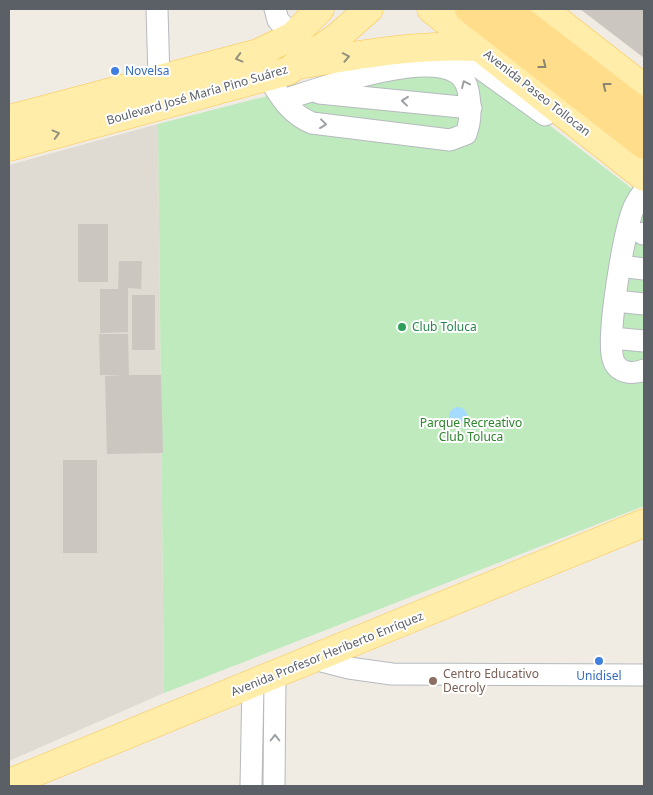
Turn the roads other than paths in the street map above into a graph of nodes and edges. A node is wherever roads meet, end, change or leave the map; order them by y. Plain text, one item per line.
1 (157, 9) edge
2 (275, 9) edge
3 (369, 9) edge
4 (432, 9) edge
5 (518, 18) edge
6 (306, 20) edge
7 (455, 22) edge
8 (285, 71) junction
9 (159, 79) junction
10 (644, 88) edge
11 (309, 92) junction
12 (283, 100) junction
13 (471, 108) junction
14 (644, 115) edge
15 (9, 119) edge
16 (644, 145) edge
17 (9, 147) edge
18 (644, 177) edge
19 (644, 189) edge
20 (640, 232) edge
21 (620, 266) junction
22 (644, 269) edge
23 (616, 301) junction
24 (644, 304) edge
25 (612, 338) junction
26 (644, 341) edge
27 (644, 370) edge
28 (644, 523) edge
29 (314, 659) junction
30 (644, 675) edge
31 (264, 680) junction
32 (9, 782) edge
33 (252, 786) edge
34 (274, 786) edge

1 - 9 street
2 - 6 street
3 - 8 main road, Boulevard José María Pino Suárez
4 - 7 main road, Avenida Paseo Tollocan
5 - 7 highway, Avenida Paseo Tollocan
5 - 10 main road, Avenida Paseo Tollocan
14 -> 5 highway, Avenida Paseo Tollocan
5 -> 16 highway, Avenida Paseo Tollocan
6 -> 9 main road, Boulevard José María Pino Suárez
8 -> 7 main road
7 - 18 main road, Avenida Paseo Tollocan
7 - 19 street
8 - 11 street
8 - 12 street
17 -> 8 main road, Boulevard José María Pino Suárez
9 - 15 main road, Boulevard José María Pino Suárez
11 - 12 street
13 -> 11 street
13 -> 11 street
12 -> 13 street
19 - 20 street
20 - 21 street
21 - 22 street
21 - 23 street
23 - 24 street
23 - 25 street
25 - 26 street
25 - 27 street
28 - 29 main road, Avenida Profesor Heriberto Enríquez
29 - 30 street
29 - 31 main road, Avenida Profesor Heriberto Enríquez
31 - 32 main road, Avenida Profesor Heriberto Enríquez
31 - 33 street
34 -> 31 street

